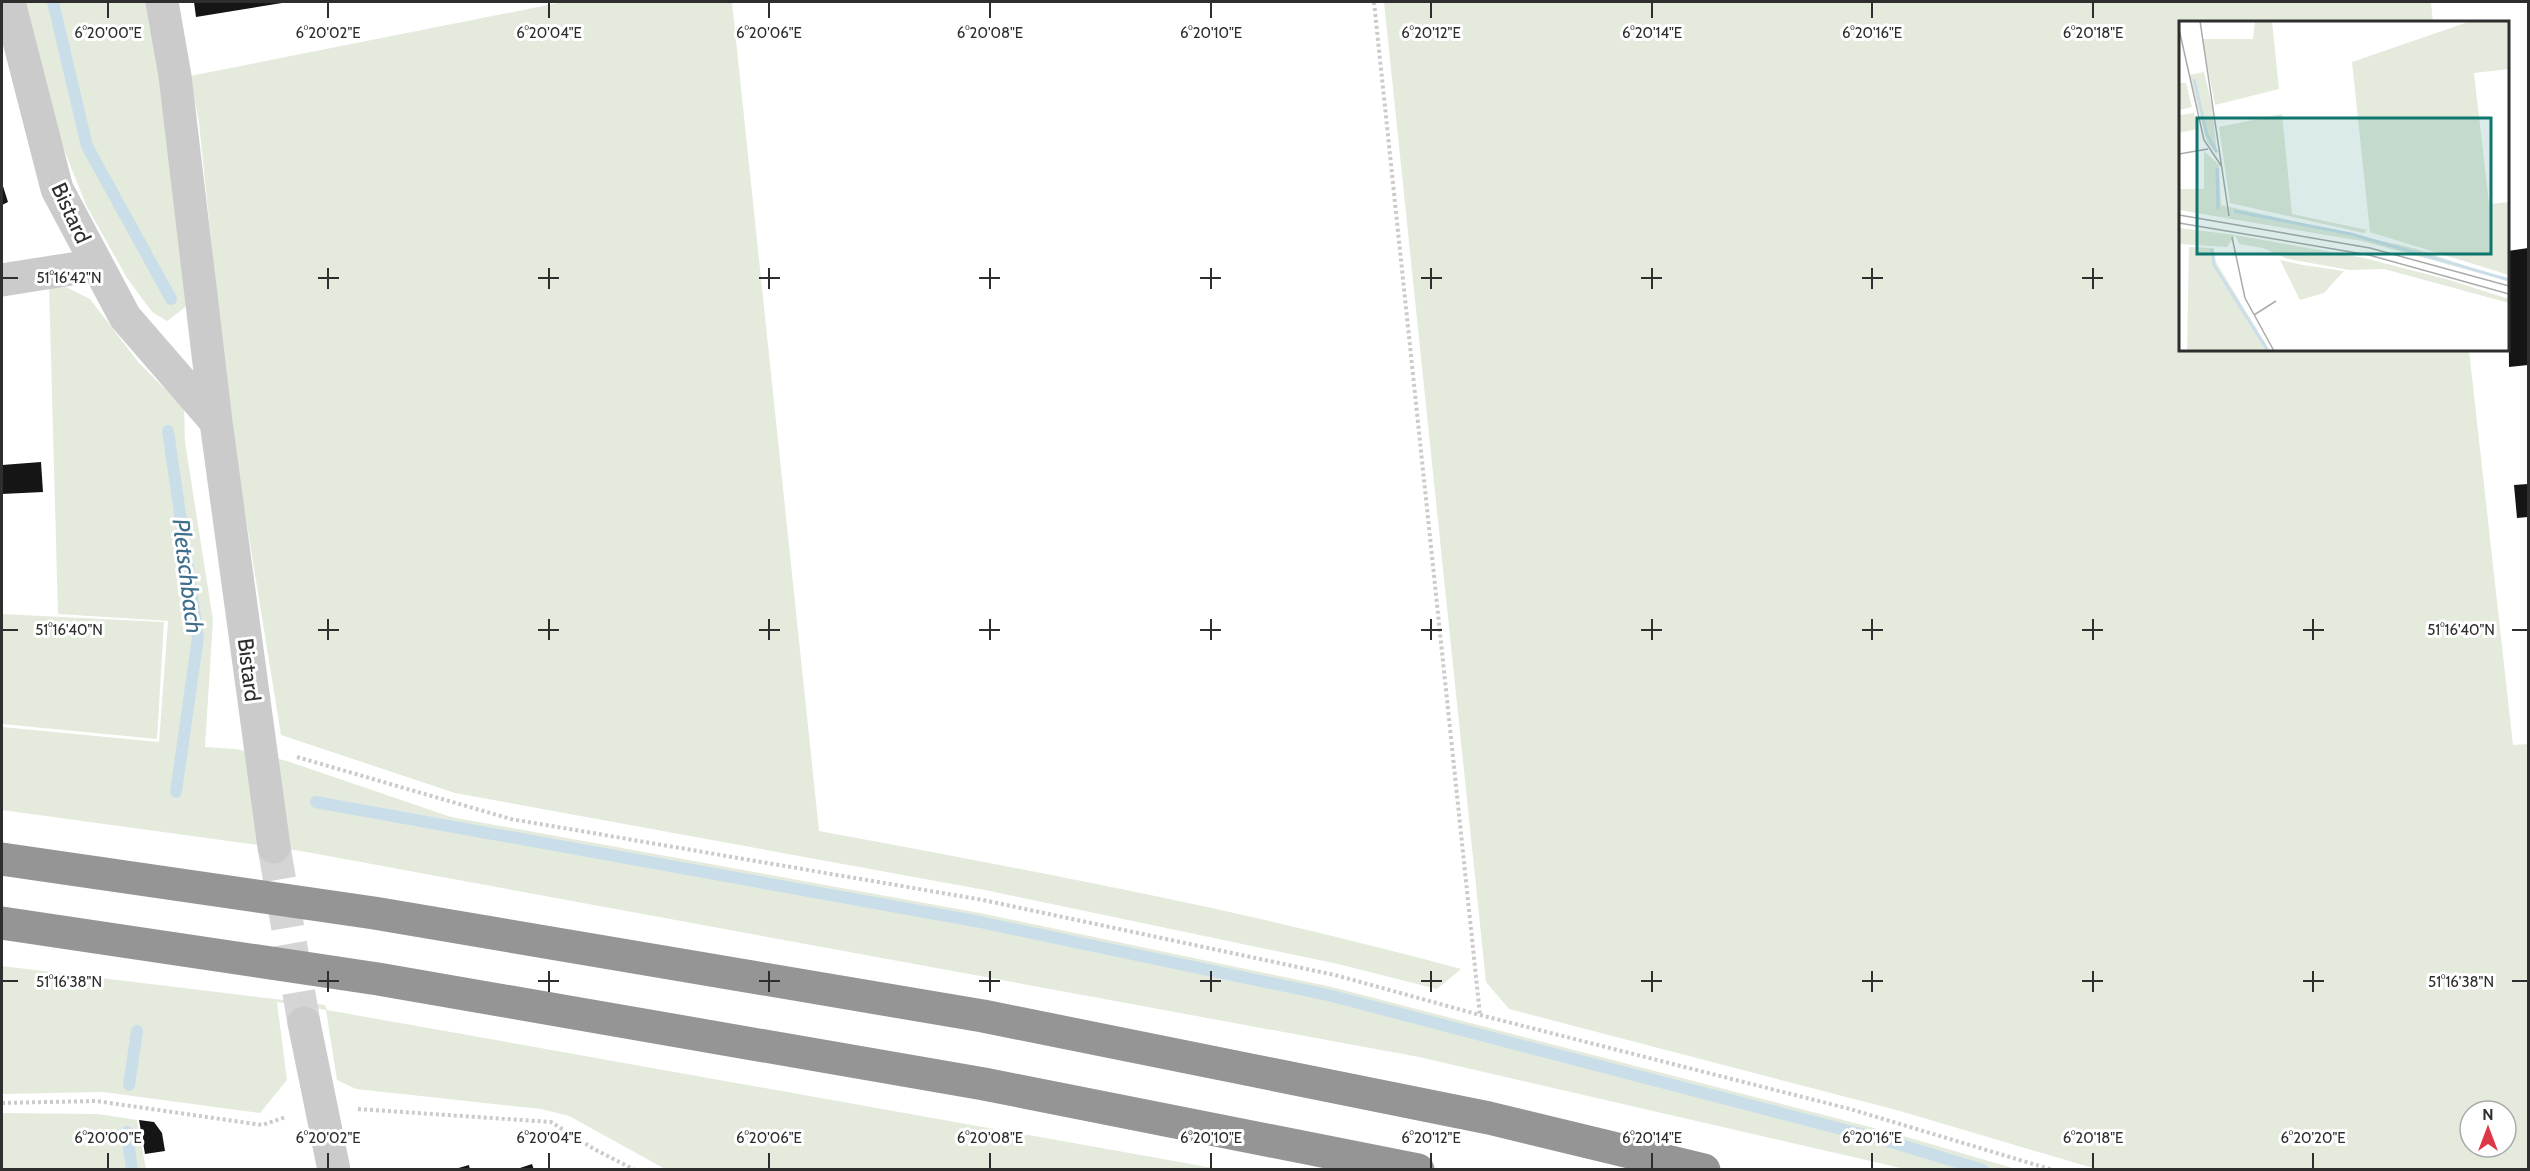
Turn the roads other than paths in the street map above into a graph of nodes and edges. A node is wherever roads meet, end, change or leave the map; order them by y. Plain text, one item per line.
1 (9, 2) edge
2 (162, 2) edge
3 (96, 265) junction
4 (2, 280) edge
5 (216, 422) junction
6 (274, 847) tunnel mouth
7 (2, 859) edge
8 (2, 923) edge
9 (304, 1023) tunnel mouth
10 (334, 1170) edge
11 (1418, 1170) edge
12 (1704, 1170) edge

1 - 3 street, Bistard
2 - 5 street, Bistard
3 - 4 street
3 - 5 street, Bistard
5 - 6 street, Bistard
7 - 12 highway
8 - 11 highway
9 - 10 street

